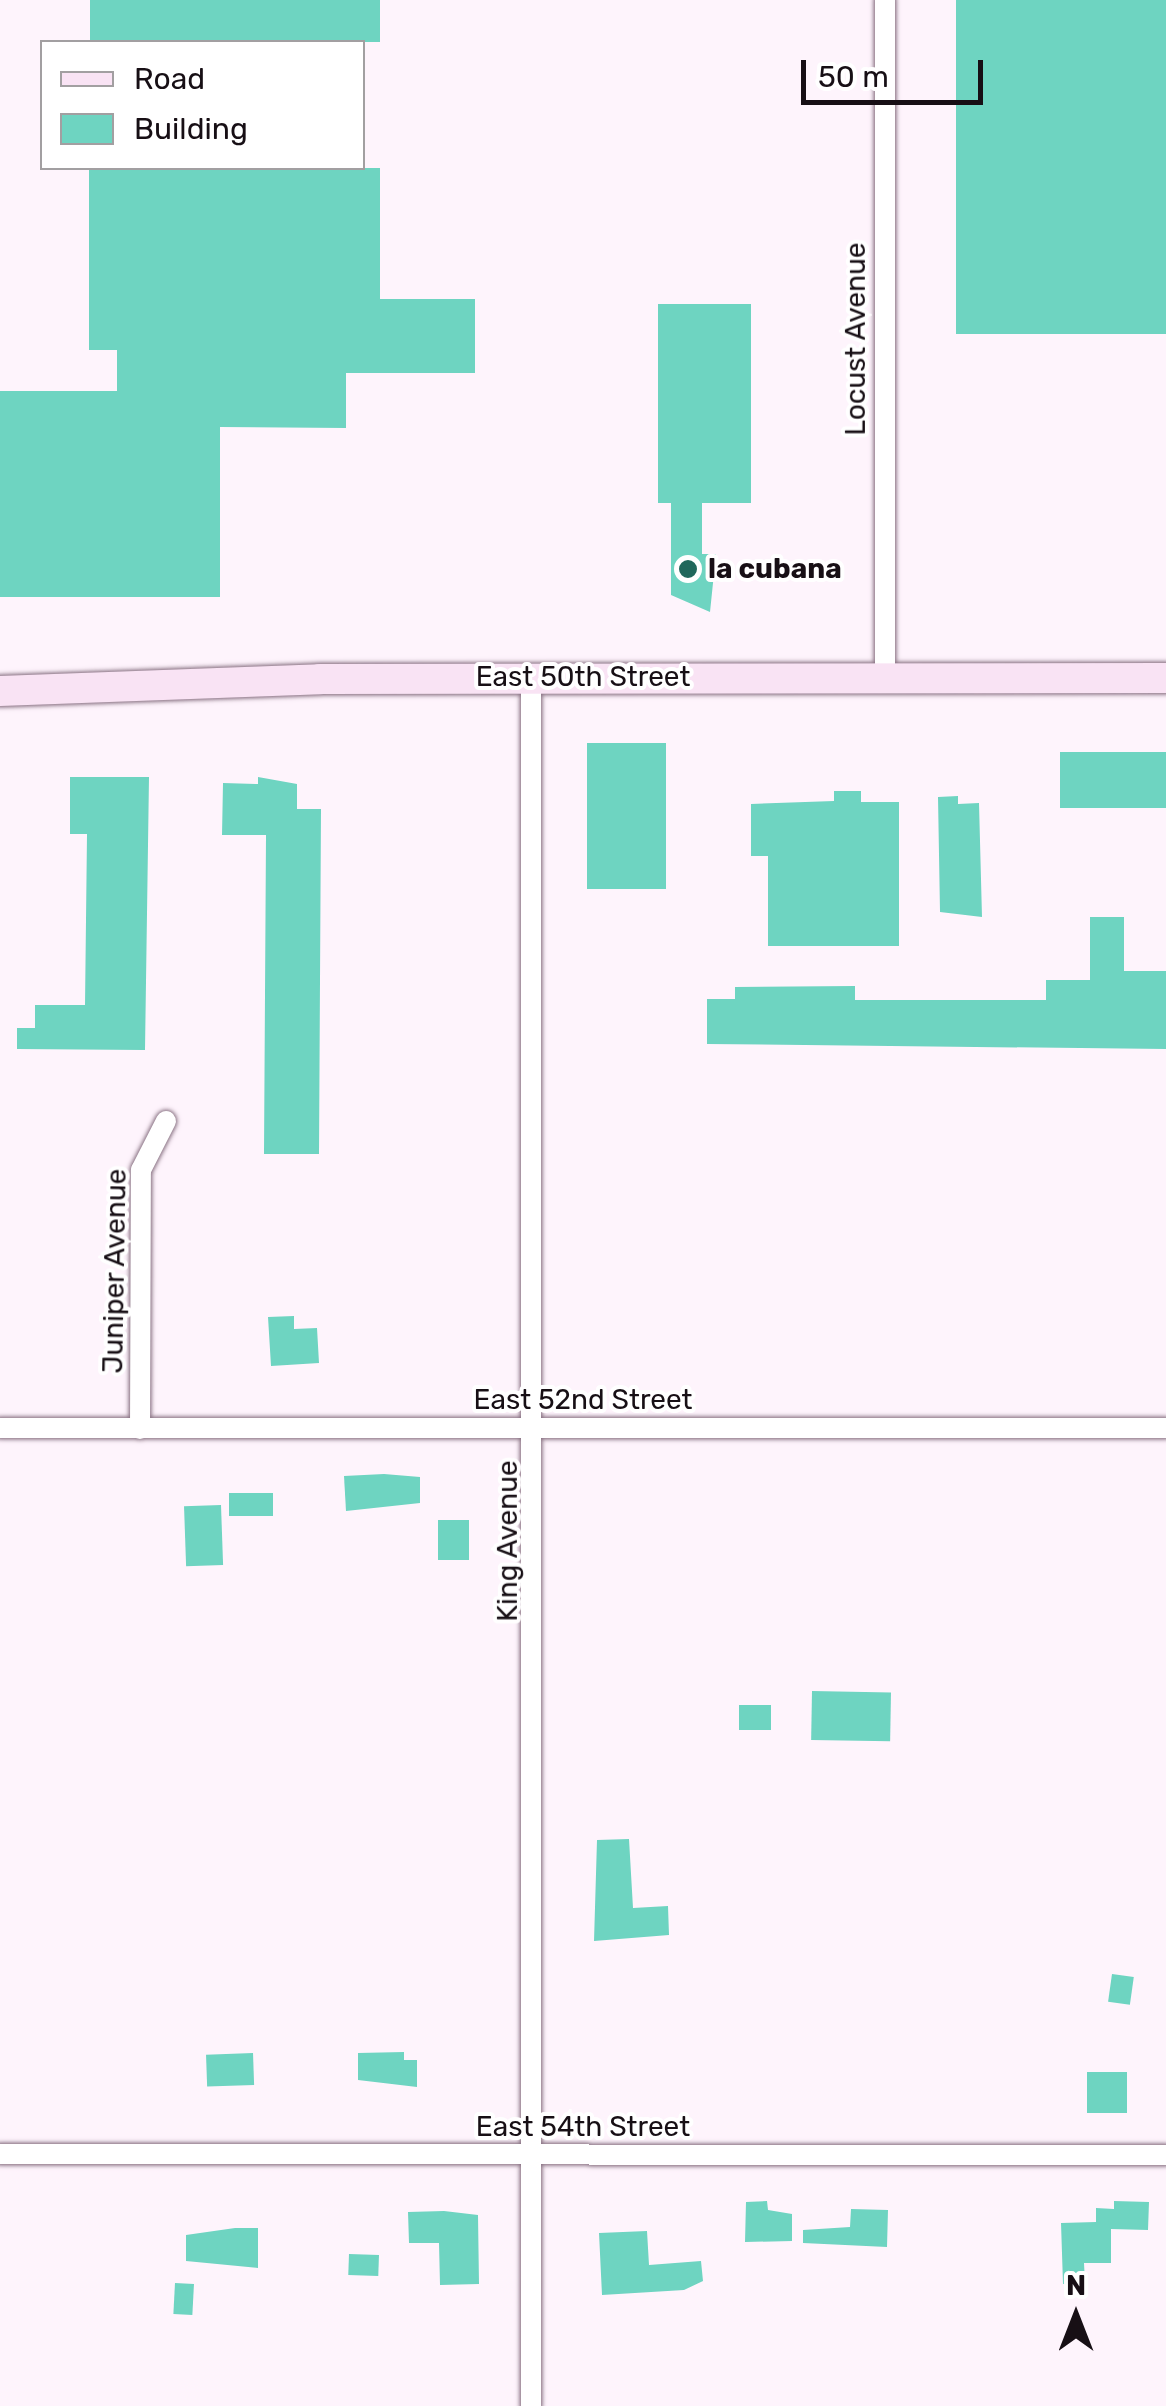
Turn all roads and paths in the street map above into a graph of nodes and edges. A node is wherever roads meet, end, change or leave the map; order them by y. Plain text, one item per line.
1 (884, 0) edge
2 (531, 677) junction
3 (885, 678) junction
4 (1166, 678) edge
5 (0, 691) edge
6 (166, 1120) dead end
7 (536, 1427) junction
8 (0, 1428) edge
9 (140, 1428) junction
10 (1166, 1428) edge
11 (0, 2154) edge
12 (532, 2154) junction
13 (1166, 2155) edge
14 (530, 2406) edge

1 - 3 street, Locust Avenue
2 - 3 main road, East 50th Street
2 - 5 main road, East 50th Street
2 - 7 street, King Avenue
3 - 4 main road, East 50th Street
6 - 9 street, Juniper Avenue
7 - 9 street, East 52nd Street
7 - 10 street, East 52nd Street
7 - 12 street, King Avenue
8 - 9 street, East 52nd Street
11 - 12 street, East 54th Street
12 - 13 street, East 54th Street
12 - 14 street, King Avenue

